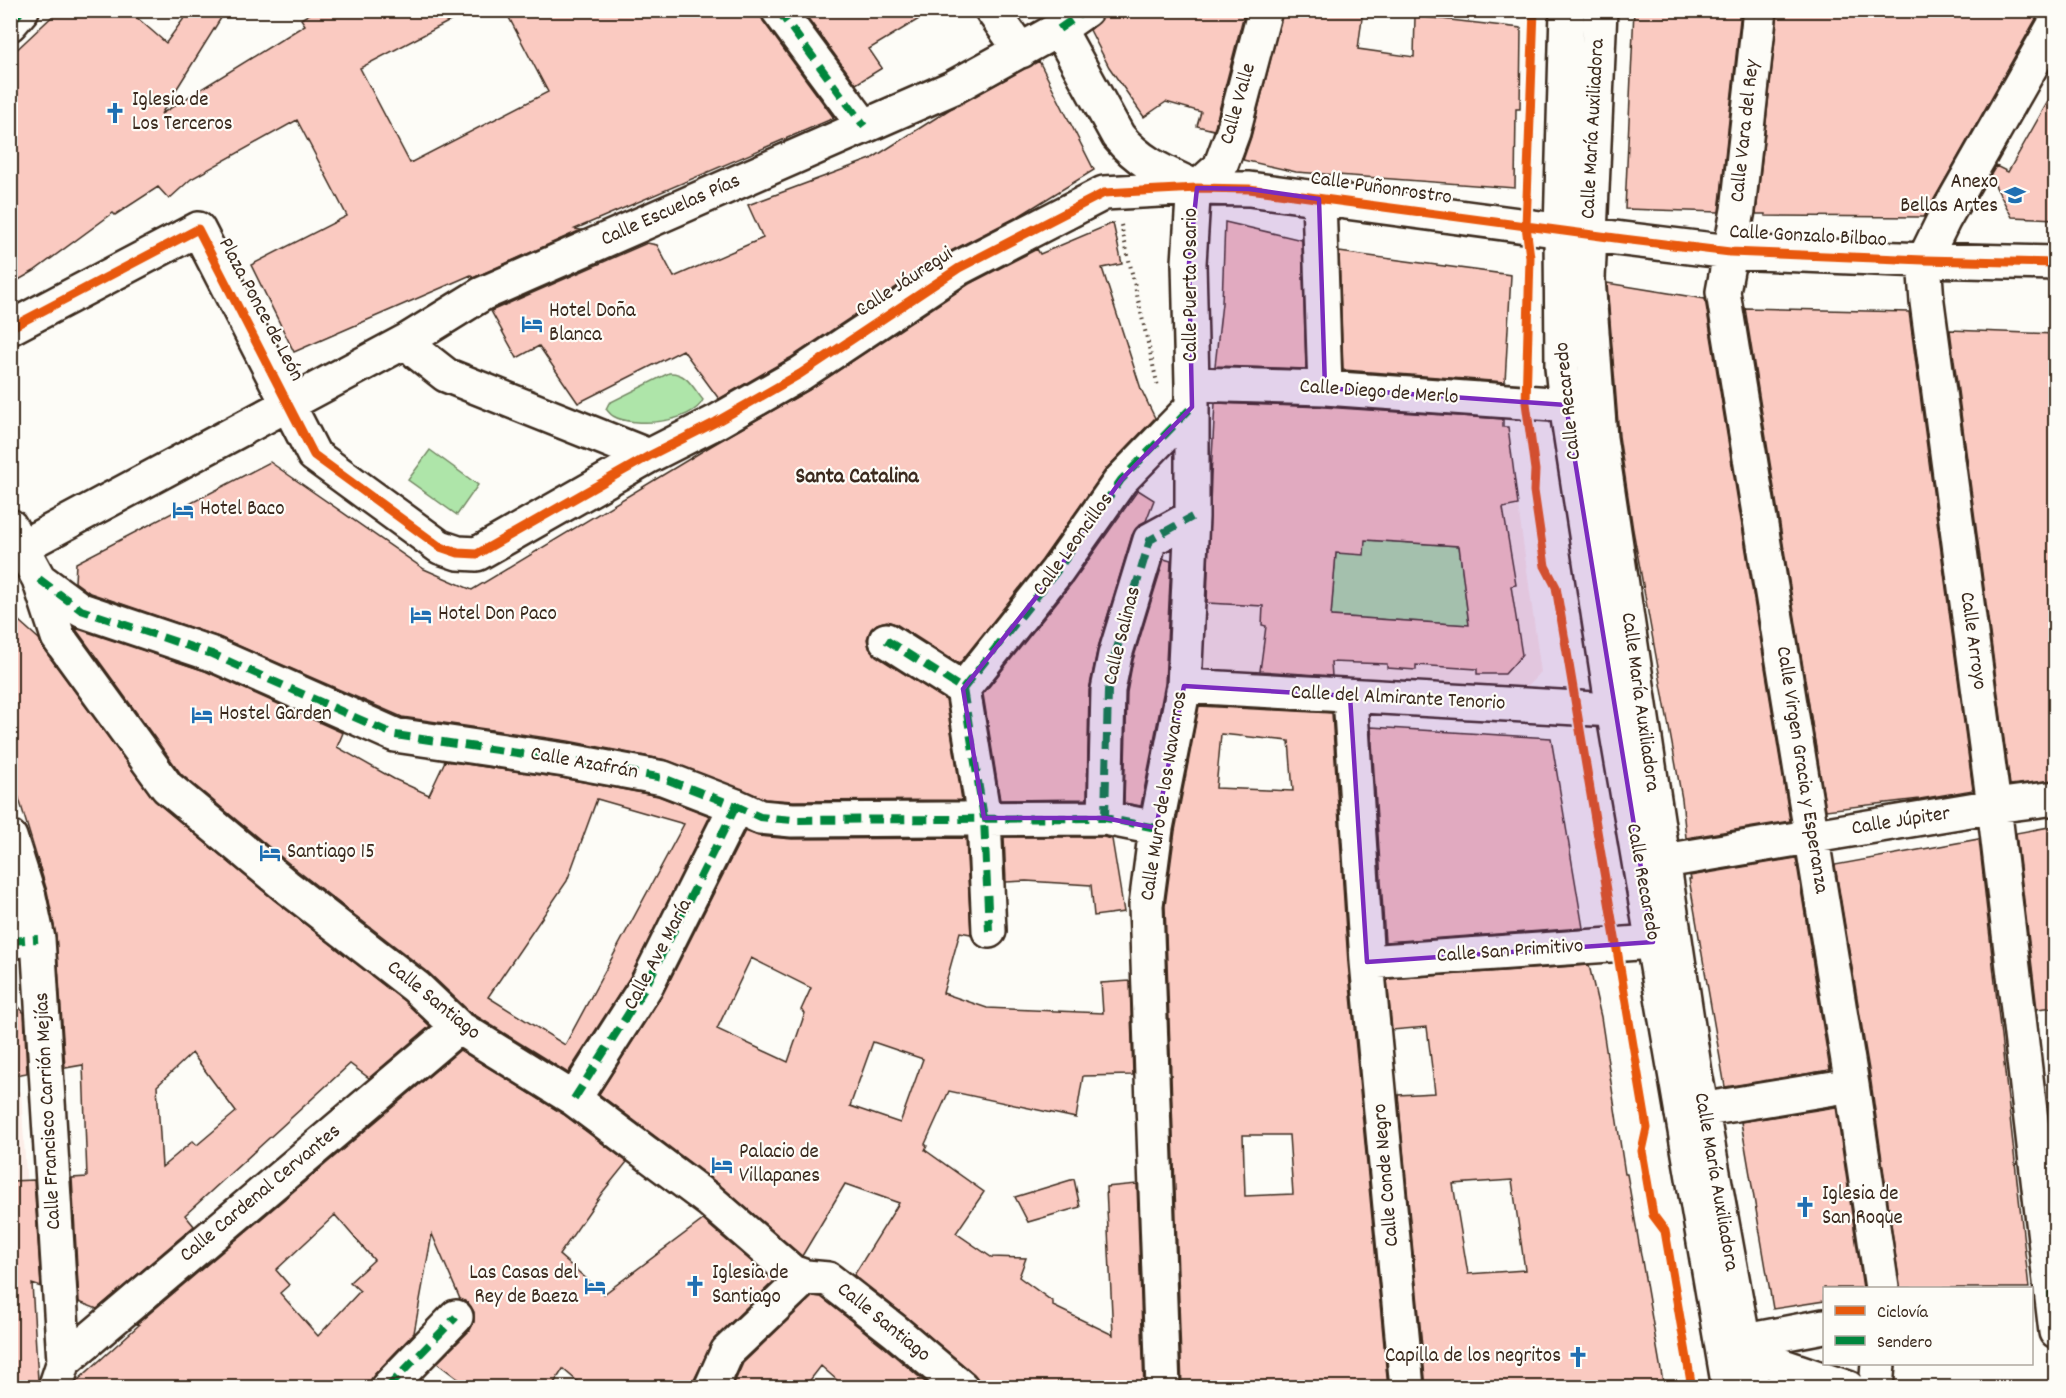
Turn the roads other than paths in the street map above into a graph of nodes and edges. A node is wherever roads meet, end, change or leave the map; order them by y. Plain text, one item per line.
1 (22, 10) edge
2 (778, 10) edge
3 (992, 10) edge
4 (1086, 10) edge
5 (1265, 10) edge
6 (1567, 10) edge
7 (1600, 10) edge
8 (1760, 10) edge
9 (2055, 22) edge
10 (10, 24) edge
11 (1059, 29) junction
12 (1021, 51) junction
13 (864, 126) junction
14 (1197, 188) junction
15 (1319, 199) junction
16 (1575, 233) junction
17 (1730, 252) junction
18 (1924, 260) junction
19 (2055, 263) edge
20 (10, 328) edge
21 (408, 340) junction
22 (1325, 388) junction
23 (1192, 395) junction
24 (289, 403) junction
25 (1566, 405) junction
26 (649, 456) junction
27 (1192, 517) junction
28 (14, 542) edge
29 (39, 579) junction
30 (886, 640) dead end
31 (1184, 686) junction
32 (963, 689) junction
33 (1350, 696) junction
34 (1613, 710) junction
35 (2055, 798) edge
36 (736, 806) junction
37 (1994, 806) junction
38 (984, 818) junction
39 (1105, 818) junction
40 (1156, 828) junction
41 (1811, 836) junction
42 (10, 837) edge
43 (1651, 864) junction
44 (989, 931) dead end
45 (24, 940) edge
46 (1653, 942) junction
47 (1367, 962) junction
48 (459, 1027) junction
49 (1852, 1085) junction
50 (574, 1099) junction
51 (1692, 1112) junction
52 (806, 1277) junction
53 (1882, 1287) edge
54 (2046, 1292) edge
55 (456, 1317) dead end
56 (1823, 1326) edge
57 (2055, 1332) edge
58 (1738, 1347) junction
59 (1878, 1365) edge
60 (59, 1374) edge
61 (712, 1386) edge
62 (387, 1388) edge
63 (962, 1388) edge
64 (1163, 1388) edge
65 (1407, 1388) edge
66 (1728, 1388) edge
67 (1752, 1388) edge
68 (1848, 1388) edge
69 (1876, 1388) edge

1 - 10 street
2 - 13 street
3 - 12 street
4 - 11 street, Calle Escuelas Pías
5 - 14 street, Calle Valle
6 - 16 street, Calle María Auxiliadora
7 - 16 street, Calle María Auxiliadora
8 - 17 street, Calle Vara del Rey
9 - 18 street
11 - 12 street, Calle Escuelas Pías
11 - 14 street, Calle Puerta Osario
12 - 13 street, Calle Escuelas Pías
13 - 21 street, Calle Escuelas Pías
14 - 15 street, Calle Puñonrostro
14 - 23 street, Calle Puerta Osario
14 - 26 street, Calle Jáuregui
15 - 16 street, Calle Puñonrostro
15 - 22 street
16 - 17 street, Calle Gonzalo Bilbao
16 - 25 street, Calle Recaredo
16 - 43 street, Calle María Auxiliadora
17 - 18 street, Calle Gonzalo Bilbao
17 - 41 street, Calle Virgen Gracia y Esperanza
18 - 19 street, Calle Gonzalo Bilbao
18 - 37 street, Calle Arroyo
20 - 24 street, Plaza Ponce de León
21 - 24 street, Calle Escuelas Pías
21 - 26 street
22 - 23 street, Calle Diego de Merlo
22 - 25 street, Calle Diego de Merlo
23 - 27 street, Calle Muro de los Navarros
23 - 32 street, Calle Leoncillos
24 - 26 street, Calle Jáuregui
24 - 28 street, Plaza Ponce de León
25 - 34 street, Calle Recaredo
27 - 31 street, Calle Muro de los Navarros
27 - 39 street, Calle Salinas
28 - 29 street, Calle Santiago
29 - 36 street, Calle Azafrán
29 - 48 street, Calle Santiago
30 - 32 street
31 - 33 street, Calle del Almirante Tenorio
31 - 40 street, Calle Muro de los Navarros
32 - 38 street
33 - 34 street, Calle del Almirante Tenorio
33 - 47 street, Calle Conde Negro
34 - 43 street, Calle Recaredo
35 - 37 street, Calle Júpiter
36 - 38 street, Calle Azafrán
36 - 50 street, Calle Ave María
37 - 41 street, Calle Júpiter
37 - 54 street, Calle Arroyo
38 - 39 street, Calle Azafrán
38 - 44 street
39 - 40 street, Calle Azafrán
40 - 64 street, Calle Muro de los Navarros
41 - 43 street, Calle Júpiter
41 - 49 street, Calle Virgen Gracia y Esperanza
42 - 45 street, Calle Francisco Carrión Mejías
43 - 46 street, Calle Recaredo
43 - 51 street, Calle María Auxiliadora
45 - 60 street, Calle Francisco Carrión Mejías
46 - 47 street, Calle San Primitivo
46 - 51 street, Calle Recaredo
47 - 65 street, Calle Conde Negro
48 - 50 street, Calle Santiago
48 - 60 street, Calle Cardenal Cervantes
49 - 51 street
49 - 53 street, Calle Virgen Gracia y Esperanza
50 - 52 street, Calle Santiago
51 - 58 street, Calle Recaredo
52 - 61 street
52 - 63 street, Calle Santiago
54 - 57 street, Calle Arroyo
55 - 62 street
56 - 58 street
58 - 66 street, Calle Recaredo
58 - 67 street
58 - 68 street
59 - 69 street

